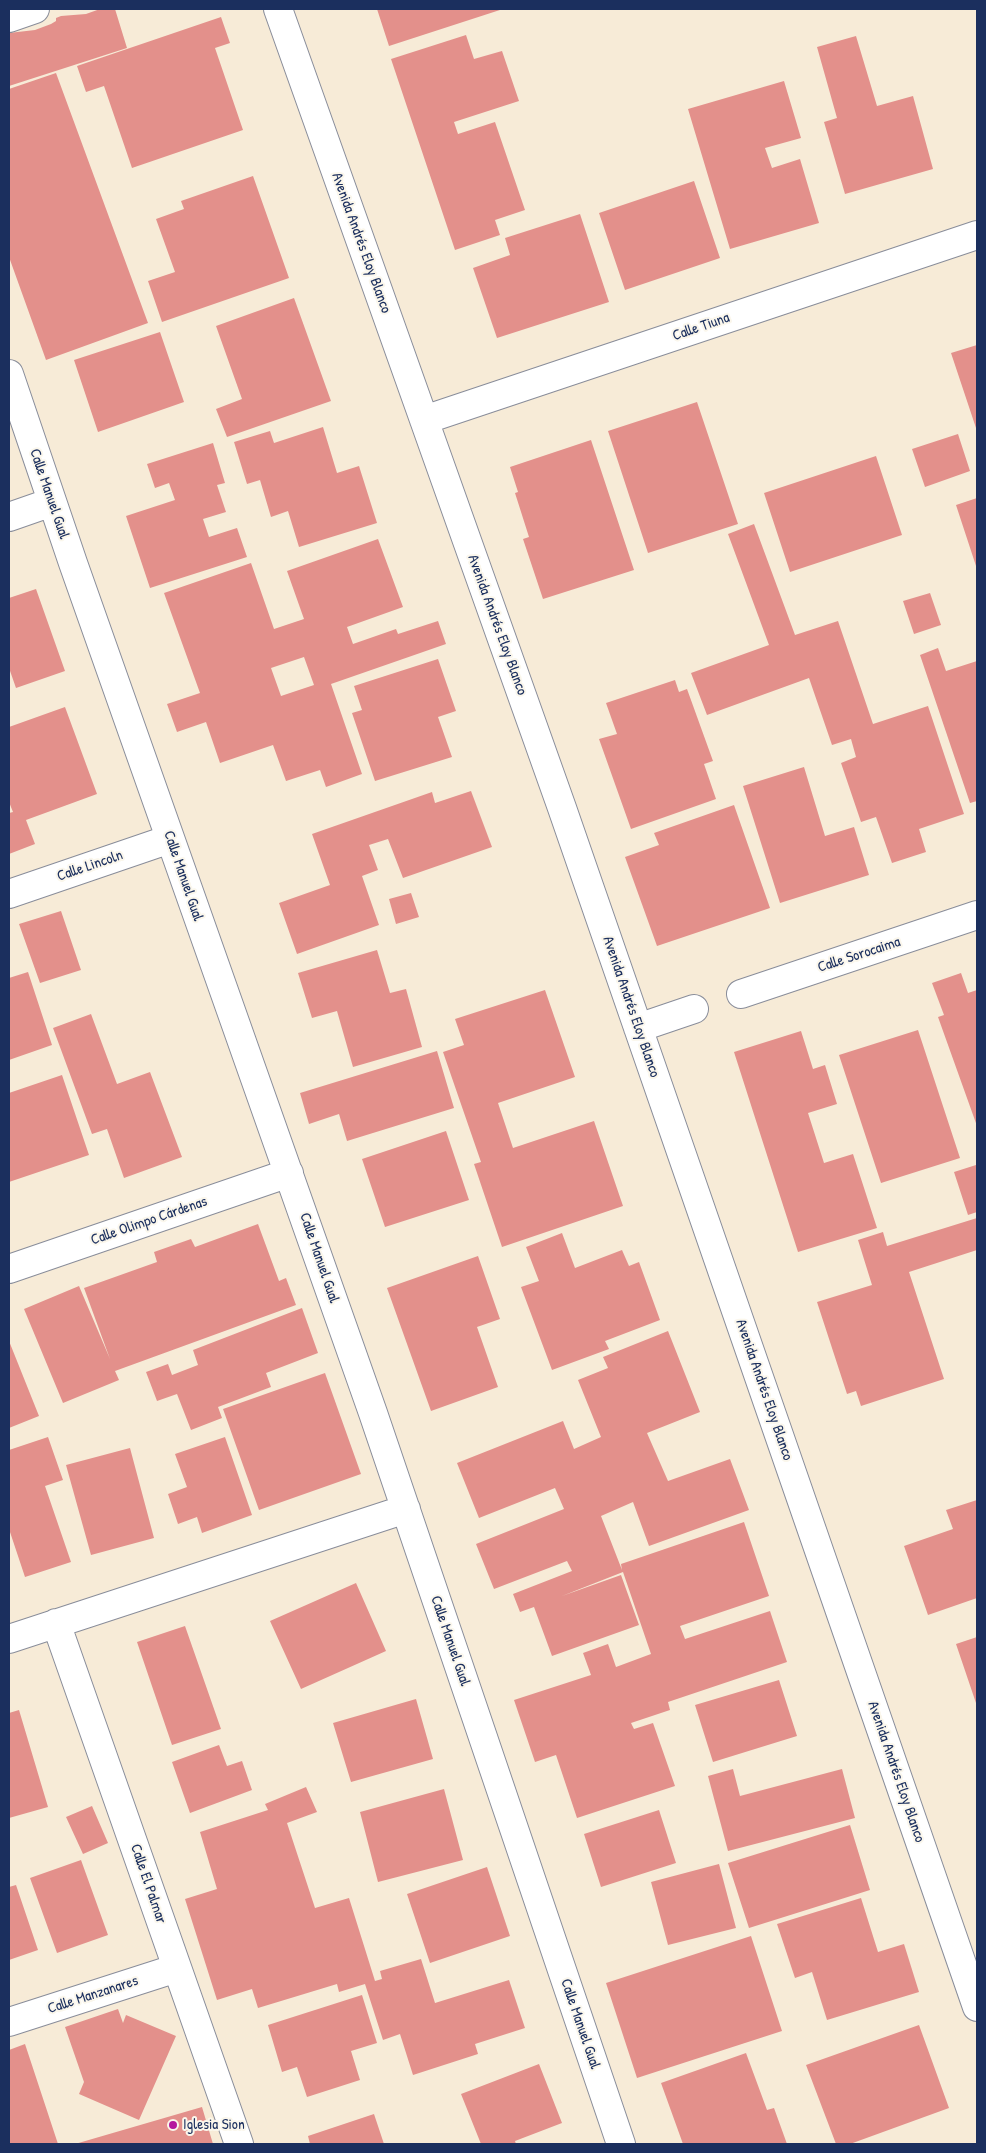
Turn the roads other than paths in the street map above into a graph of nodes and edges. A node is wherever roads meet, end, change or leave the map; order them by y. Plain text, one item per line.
1 (35, 9) edge
2 (278, 9) edge
3 (9, 18) edge
4 (977, 235) edge
5 (9, 374) edge
6 (424, 420) junction
7 (52, 502) junction
8 (9, 517) edge
9 (170, 839) junction
10 (9, 894) edge
11 (977, 916) edge
12 (741, 994) dead end
13 (694, 1010) dead end
14 (638, 1028) junction
15 (289, 1174) junction
16 (9, 1269) edge
17 (406, 1509) junction
18 (56, 1623) junction
19 (9, 1639) edge
20 (177, 1968) junction
21 (977, 2008) edge
22 (9, 2022) edge
23 (240, 2144) edge
24 (620, 2144) edge

1 - 3 street
2 - 6 street, Avenida Andrés Eloy Blanco
4 - 6 street, Calle Tiuna
5 - 7 street, Calle Manuel Gual
6 - 14 street, Avenida Andrés Eloy Blanco
7 - 8 street
7 - 9 street, Calle Manuel Gual
9 - 10 street, Calle Lincoln
9 - 15 street, Calle Manuel Gual
11 - 12 street, Calle Sorocaima
13 - 14 street
14 - 21 street, Avenida Andrés Eloy Blanco
15 - 16 street, Calle Olimpo Cárdenas
15 - 17 street, Calle Manuel Gual
17 - 18 street
17 - 24 street, Calle Manuel Gual
18 - 19 street
18 - 20 street, Calle El Palmar
20 - 22 street, Calle Manzanares
20 - 23 street, Calle El Palmar

